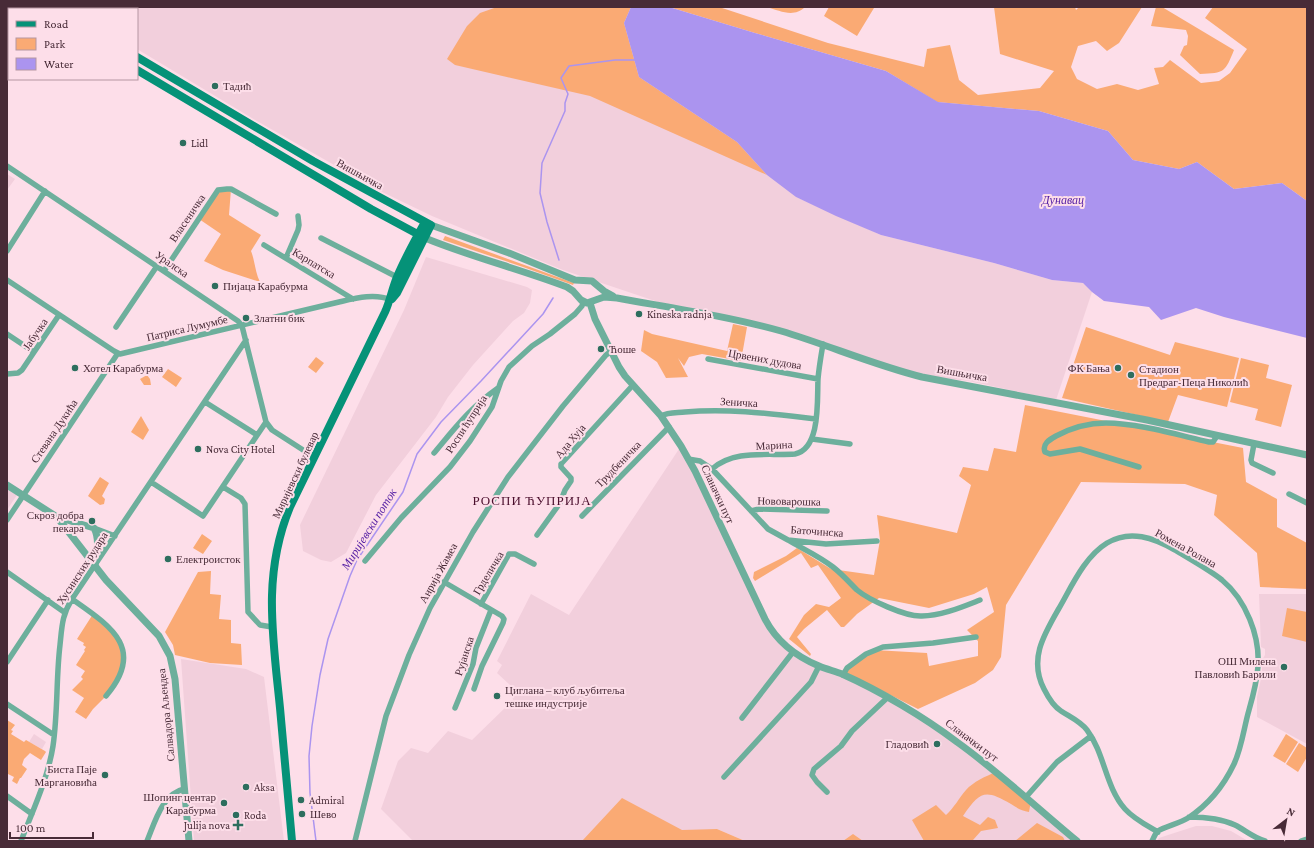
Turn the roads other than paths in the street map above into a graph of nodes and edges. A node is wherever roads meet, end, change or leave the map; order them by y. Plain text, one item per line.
1 (138, 58) edge
2 (138, 71) edge
3 (7, 166) edge
4 (45, 191) junction
5 (276, 214) dead end
6 (298, 216) dead end
7 (428, 223) junction
8 (422, 236) junction
9 (321, 238) dead end
10 (264, 245) dead end
11 (7, 250) edge
12 (286, 258) junction
13 (157, 266) junction
14 (164, 271) junction
15 (398, 277) junction
16 (7, 280) edge
17 (586, 281) junction
18 (597, 285) junction
19 (577, 295) junction
20 (617, 298) junction
21 (353, 299) junction
22 (391, 300) junction
23 (590, 301) junction
24 (59, 315) junction
25 (242, 326) junction
26 (116, 327) dead end
27 (7, 334) edge
28 (246, 340) junction
29 (823, 344) junction
30 (34, 352) junction
31 (610, 352) junction
32 (118, 353) junction
33 (708, 359) dead end
34 (7, 374) edge
35 (818, 379) junction
36 (633, 385) junction
37 (498, 388) junction
38 (205, 402) junction
39 (661, 416) junction
40 (816, 418) junction
41 (266, 422) junction
42 (669, 427) junction
43 (257, 435) junction
44 (1217, 436) junction
45 (812, 439) junction
46 (850, 444) dead end
47 (1254, 444) junction
48 (434, 453) dead end
49 (1307, 455) edge
50 (314, 457) junction
51 (688, 459) junction
52 (1139, 467) dead end
53 (712, 469) junction
54 (1273, 473) dead end
55 (151, 482) junction
56 (7, 484) edge
57 (223, 487) junction
58 (1289, 494) dead end
59 (23, 496) junction
60 (1307, 503) edge
61 (751, 510) junction
62 (827, 511) dead end
63 (582, 516) dead end
64 (57, 517) junction
65 (7, 520) edge
66 (80, 524) junction
67 (94, 528) junction
68 (537, 535) dead end
69 (72, 536) junction
70 (115, 536) junction
71 (788, 540) junction
72 (877, 541) dead end
73 (97, 544) junction
74 (80, 548) junction
75 (100, 553) junction
76 (365, 561) dead end
77 (534, 564) dead end
78 (95, 566) junction
79 (7, 572) edge
80 (444, 582) junction
81 (72, 599) junction
82 (48, 600) junction
83 (980, 600) dead end
84 (481, 604) junction
85 (491, 610) junction
86 (64, 612) junction
87 (272, 627) junction
88 (976, 637) dead end
89 (793, 652) junction
90 (9, 654) edge
91 (7, 662) edge
92 (819, 666) junction
93 (843, 674) junction
94 (474, 689) dead end
95 (106, 696) dead end
96 (887, 698) junction
97 (7, 704) edge
98 (455, 708) dead end
99 (742, 718) dead end
100 (54, 735) junction
101 (1091, 736) junction
102 (724, 777) dead end
103 (184, 789) junction
104 (827, 792) dead end
105 (1026, 797) junction
106 (7, 798) edge
107 (32, 814) junction
108 (1188, 818) junction
109 (1158, 832) junction
110 (21, 841) edge
111 (147, 841) edge
112 (189, 841) edge
113 (292, 841) edge
114 (355, 841) edge
115 (1077, 841) edge
116 (1152, 841) edge
117 (1265, 841) edge

1 - 7 main road, Вишњичка
2 - 8 main road
3 - 4 street, Уралска
4 - 11 street
4 - 13 street, Уралска
5 - 14 street, Власеничка
6 - 12 street
7 - 8 main road, Миријевски булевар
7 - 17 street, Вишњичка
8 - 15 main road, Миријевски булевар
8 - 19 street
8 - 22 main road, Миријевски булевар
9 - 15 street
10 - 12 street, Карпатска
12 - 21 street, Карпатска
13 - 14 street, Уралска
13 - 26 street
14 - 25 street, Уралска
15 - 22 main road, Миријевски булевар
16 - 24 street
17 - 18 street, Вишњичка
17 - 19 street
18 - 20 street, Вишњичка
18 - 23 street
19 - 23 street
20 - 23 street, Вишњичка
20 - 29 street, Вишњичка
21 - 22 street, Патриса Лумумбе
21 - 25 street, Патриса Лумумбе
22 - 50 main road, Миријевски булевар
23 - 31 street, Сланачки пут
23 - 37 street, Роспи ћуприја
24 - 30 street, Јабучка
24 - 32 street
25 - 28 street
25 - 32 street, Патриса Лумумбе
27 - 30 street
28 - 38 street, Хусинских рудара
28 - 41 street
29 - 35 street
29 - 44 street, Вишњичка
30 - 34 street, Јабучка
31 - 36 street, Сланачки пут
31 - 80 street, Анрија Жамеа
32 - 59 street, Стевана Дукића
33 - 35 street, Црвених дудова
35 - 40 street
36 - 39 street, Сланачки пут
36 - 68 street, Ада Хуја
37 - 48 street
37 - 76 street, Роспи ћуприја
38 - 43 street
38 - 55 street, Хусинских рудара
39 - 40 street, Зеничка
39 - 42 street, Сланачки пут
40 - 45 street
41 - 43 street
41 - 50 street
42 - 51 street, Сланачки пут
42 - 63 street, Трудбеничка
43 - 57 street
44 - 47 street, Вишњичка
44 - 52 street
45 - 46 street
45 - 53 street, Марина
47 - 49 street, Вишњичка
47 - 54 street
50 - 87 main road, Миријевски булевар
51 - 53 street
51 - 89 street, Сланачки пут
53 - 61 street, Баточинска
55 - 57 street
55 - 70 street, Хусинских рудара
56 - 59 street
57 - 87 street
58 - 60 street
59 - 64 street
59 - 65 street, Стевана Дукића
61 - 62 street, Нововарошка
61 - 71 street, Баточинска
64 - 66 street
64 - 69 street
66 - 67 street
66 - 69 street
67 - 70 street
67 - 73 street
69 - 74 street
70 - 75 street, Хусинских рудара
71 - 72 street, Баточинска
71 - 83 street
73 - 74 street
73 - 75 street
74 - 75 street
74 - 78 street, Салвадора Аљендеа
75 - 78 street
77 - 84 street, Грделичка
78 - 81 street, Хусинских рудара
78 - 103 street, Салвадора Аљендеа
79 - 82 street
80 - 84 street
80 - 114 street, Анрија Жамеа
81 - 86 street, Хусинских рудара
81 - 95 street
82 - 86 street
82 - 90 street
84 - 85 street
85 - 94 street
85 - 98 street, Рујанска
86 - 100 street, Хусинских рудара
87 - 113 main road, Миријевски булевар
88 - 93 street
89 - 92 street, Сланачки пут
89 - 99 street
90 - 91 street
92 - 93 street, Сланачки пут
92 - 102 street
93 - 96 street, Сланачки пут
96 - 104 street
96 - 105 street, Сланачки пут
97 - 100 street
100 - 107 street, Хусинских рудара
101 - 105 street
101 - 108 street, Ромена Ролана
101 - 109 street
103 - 111 street
103 - 112 street, Салвадора Аљендеа
105 - 115 street, Сланачки пут
106 - 107 street
107 - 110 street, Хусинских рудара
108 - 109 street
108 - 117 street
109 - 116 street

